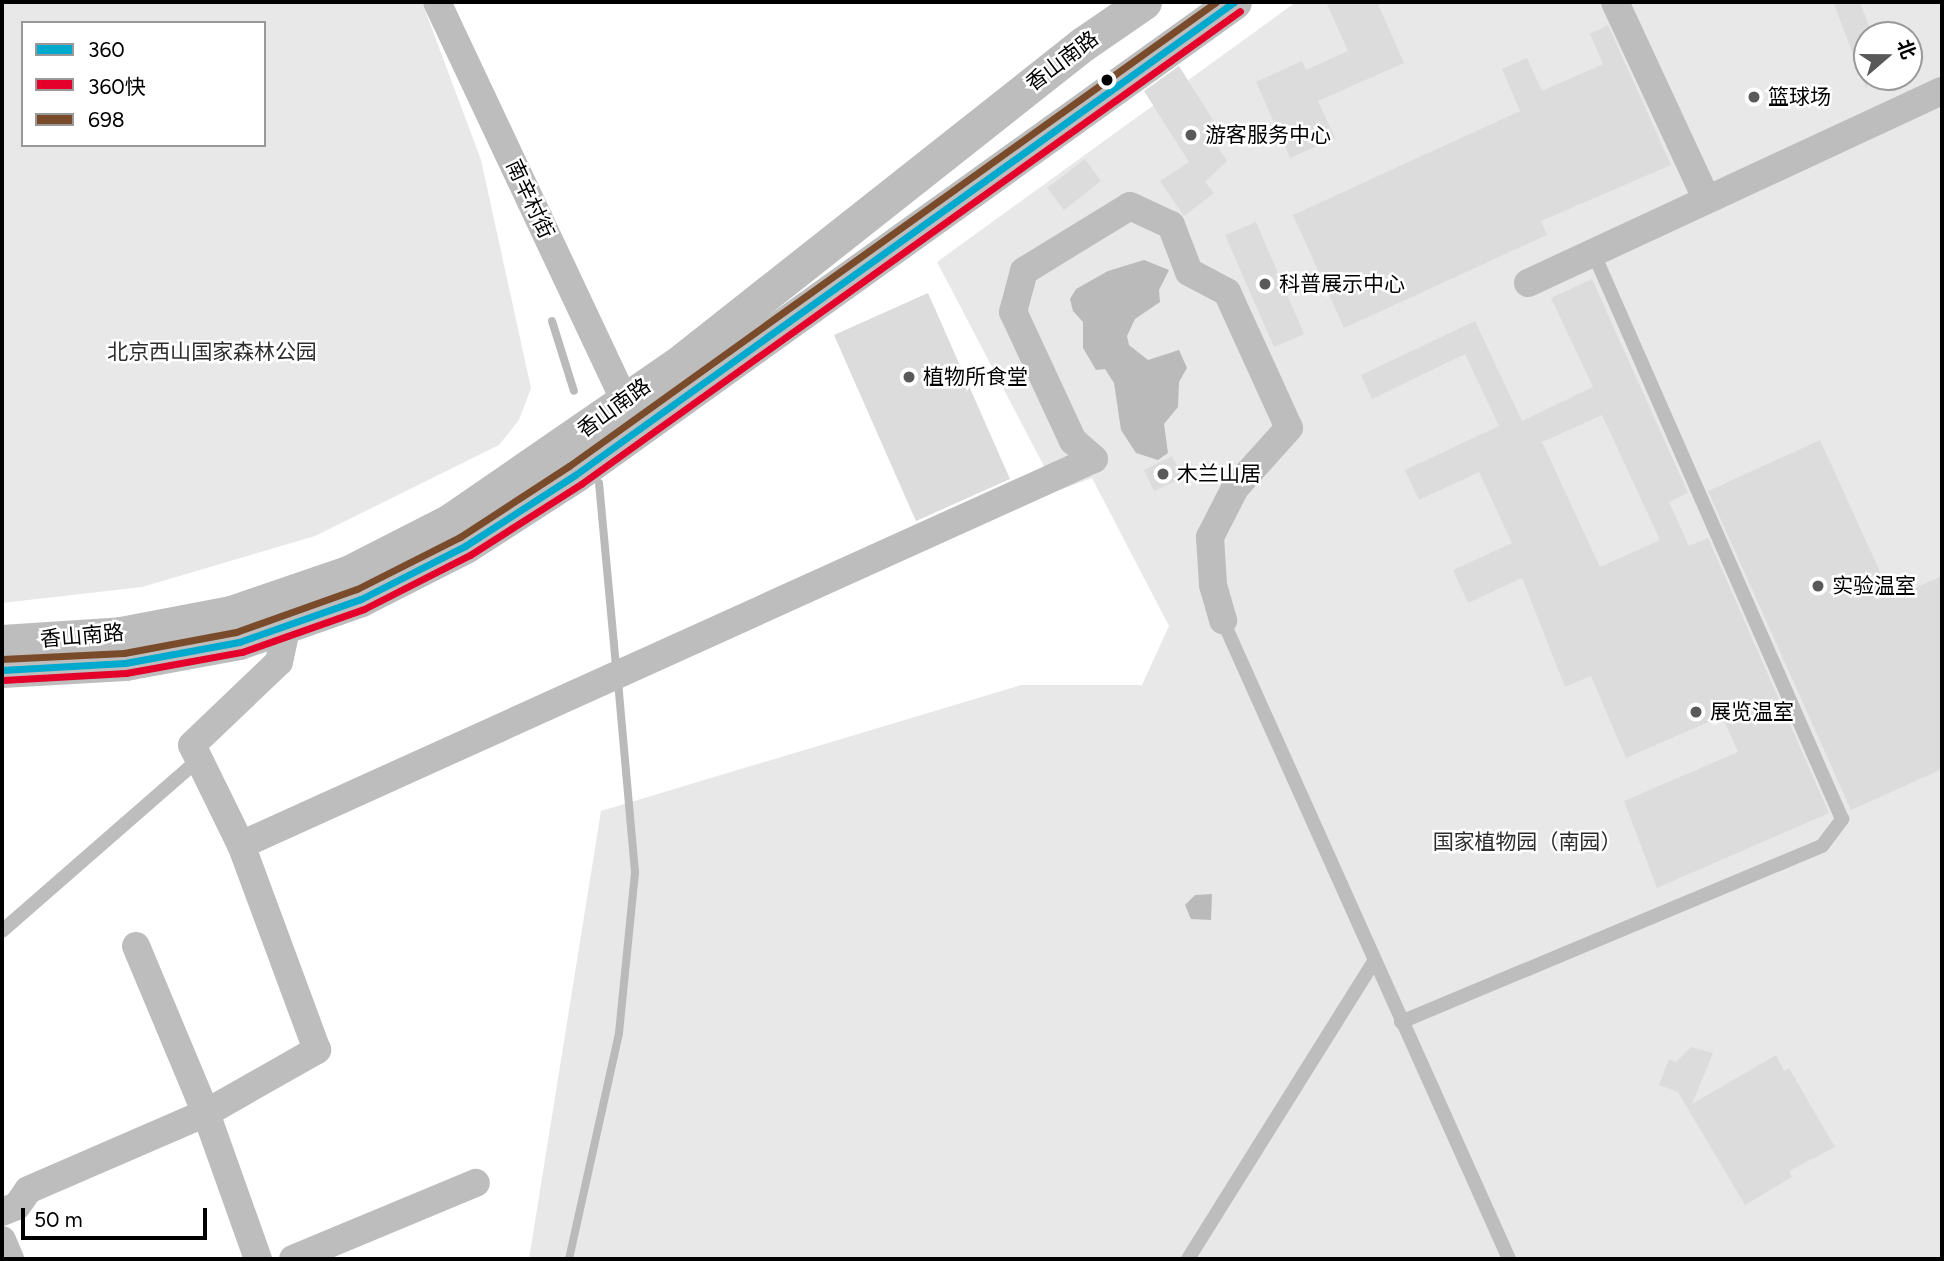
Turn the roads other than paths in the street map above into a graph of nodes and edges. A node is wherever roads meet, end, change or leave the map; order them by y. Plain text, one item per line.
1 (437, 2) edge
2 (1144, 2) edge
3 (1234, 2) edge
4 (1615, 2) edge
5 (1942, 91) edge
6 (1706, 198) junction
7 (1593, 252) junction
8 (1528, 283) dead end
9 (623, 397) junction
10 (1223, 621) joint
11 (288, 625) junction
12 (2, 642) edge
13 (2, 670) edge
14 (198, 759) junction
15 (241, 845) junction
16 (2, 931) edge
17 (136, 946) dead end
18 (1374, 961) junction
19 (1401, 1022) junction
20 (206, 1113) junction
21 (475, 1183) dead end
22 (2, 1212) edge
23 (2, 1240) edge
24 (10, 1259) edge
25 (258, 1259) edge
26 (293, 1259) edge
27 (1188, 1259) edge
28 (1509, 1259) edge

1 - 9 street, 南辛村街
2 - 9 street, 香山南路
3 - 11 street, 香山南路
4 - 6 street
5 - 6 street
6 - 7 street
7 - 8 street
7 - 19 lane
9 - 12 street, 香山南路
10 - 15 street
10 - 18 lane
11 - 13 street, 香山南路
11 - 14 street
14 - 15 street
14 - 16 lane
15 - 20 street
17 - 20 street
18 - 19 lane
18 - 27 lane
19 - 28 lane
20 - 22 street
20 - 25 street
21 - 26 street
23 - 24 street

